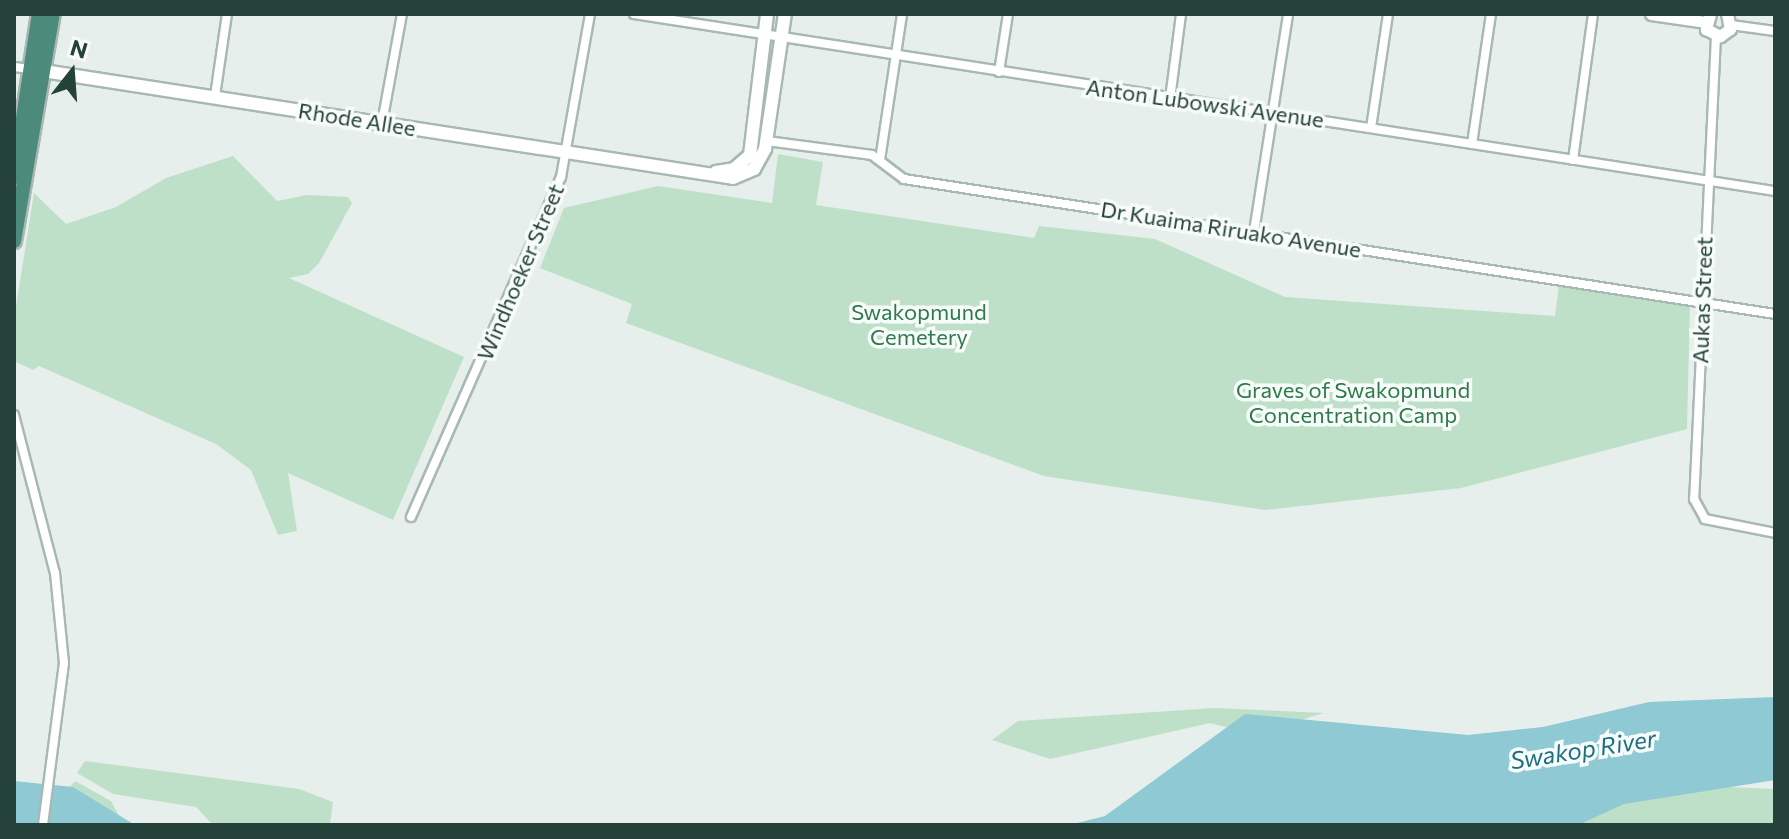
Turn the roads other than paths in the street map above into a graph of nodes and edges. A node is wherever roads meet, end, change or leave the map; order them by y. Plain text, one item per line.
1 (39, 14) edge
2 (53, 14) edge
3 (227, 14) edge
4 (402, 14) edge
5 (590, 14) edge
6 (634, 14) edge
7 (767, 14) edge
8 (785, 14) edge
9 (902, 14) edge
10 (1008, 14) edge
11 (1181, 14) edge
12 (1288, 14) edge
13 (1388, 14) edge
14 (1491, 14) edge
15 (1593, 14) edge
16 (1651, 14) edge
17 (1708, 18) edge
18 (1729, 19) edge
19 (1775, 31) edge
20 (764, 35) junction
21 (1716, 36) junction
22 (782, 38) junction
23 (896, 56) junction
24 (14, 67) edge
25 (37, 70) junction
26 (999, 72) junction
27 (215, 96) junction
28 (1170, 99) junction
29 (1273, 113) junction
30 (382, 123) junction
31 (1371, 128) junction
32 (767, 141) junction
33 (1472, 144) junction
34 (567, 152) junction
35 (880, 160) junction
36 (1573, 160) junction
37 (700, 173) junction
38 (14, 177) edge
39 (1707, 180) junction
40 (19, 189) edge
41 (1775, 191) edge
42 (1254, 232) junction
43 (14, 241) edge
44 (1703, 302) junction
45 (1775, 314) edge
46 (14, 415) edge
47 (411, 517) dead end
48 (1775, 533) edge
49 (43, 825) edge

1 - 25 highway
2 - 25 highway
3 - 27 street
4 - 30 street
5 - 34 street, Windhoeker Street
6 - 20 street, Anton Lubowski Avenue
7 - 20 main road
8 - 22 main road
9 - 23 street
10 - 26 street
11 - 28 street
12 - 29 street
13 - 31 street
14 - 33 street
15 - 36 street
16 - 17 street
17 - 21 street
18 - 19 street
18 - 21 street
20 - 22 street, Anton Lubowski Avenue
20 - 37 main road
21 - 39 street, Aukas Street
22 - 23 street, Anton Lubowski Avenue
22 - 32 main road
23 - 26 street, Anton Lubowski Avenue
23 - 35 street
24 - 25 street, Rhode Allee
25 - 27 main road, Rhode Allee
25 - 38 highway
25 - 40 highway
26 - 28 street, Anton Lubowski Avenue
27 - 30 main road, Rhode Allee
28 - 29 street, Anton Lubowski Avenue
29 - 31 street, Anton Lubowski Avenue
29 - 42 street
30 - 34 main road, Rhode Allee
31 - 33 street, Anton Lubowski Avenue
32 - 35 street, Dr Kuaima Riruako Avenue
32 - 37 main road, Rhode Allee
33 - 36 street, Anton Lubowski Avenue
34 - 37 main road, Rhode Allee
34 - 47 street, Windhoeker Street
35 - 42 street, Dr Kuaima Riruako Avenue
36 - 39 street, Anton Lubowski Avenue
39 - 41 street, Anton Lubowski Avenue
39 - 44 street, Aukas Street
40 - 43 highway
42 - 44 street, Dr Kuaima Riruako Avenue
44 - 45 street, Dr Kuaima Riruako Avenue
44 - 48 street, Aukas Street
46 - 49 street

